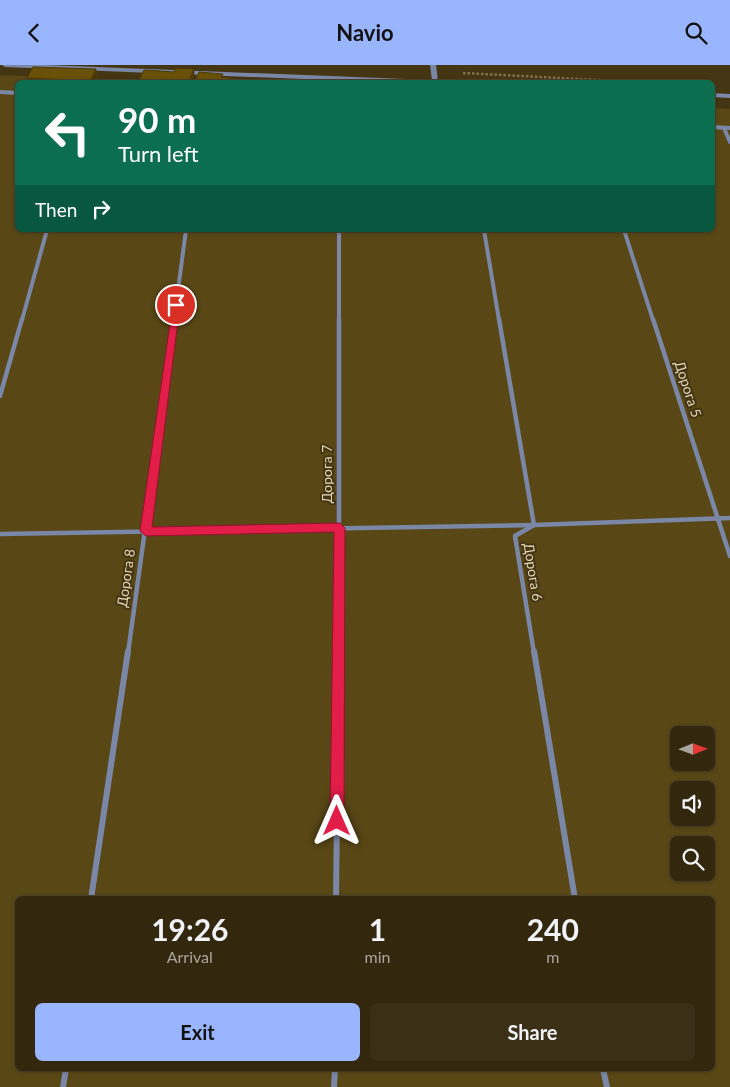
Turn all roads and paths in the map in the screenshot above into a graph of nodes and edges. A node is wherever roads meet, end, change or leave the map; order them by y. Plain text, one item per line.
1 (4, 65) edge
2 (433, 65) edge
3 (462, 73) dead end
4 (408, 80) edge
5 (435, 80) edge
6 (598, 80) edge
7 (0, 92) edge
8 (15, 93) edge
9 (715, 95) edge
10 (730, 96) edge
11 (715, 127) edge
12 (724, 128) junction
13 (730, 128) edge
14 (730, 143) edge
15 (46, 232) edge
16 (186, 232) edge
17 (339, 232) edge
18 (484, 232) edge
19 (625, 232) edge
20 (0, 396) edge
21 (719, 518) junction
22 (730, 518) edge
23 (534, 525) junction
24 (340, 528) junction
25 (146, 531) junction
26 (0, 534) edge
27 (730, 557) edge
28 (91, 896) edge
29 (336, 896) edge
30 (575, 896) edge
31 (66, 1071) edge
32 (335, 1071) edge
33 (604, 1071) edge
34 (63, 1087) edge
35 (334, 1087) edge
36 (606, 1087) edge

1 - 4 street
2 - 5 street
3 - 6 path
7 - 8 street
9 - 10 street
11 - 12 street
12 - 13 street
12 - 14 street
15 - 20 street
16 - 25 street, Дорога 8
17 - 24 street, Дорога 7
18 - 23 street, Дорога 6
19 - 21 street, Дорога 5
21 - 22 street
21 - 23 street
21 - 27 street, Дорога 5
23 - 24 street
23 - 30 street, Дорога 6
24 - 25 street
24 - 29 street, Дорога 7
25 - 26 street
25 - 28 street, Дорога 8
31 - 34 street
32 - 35 street
33 - 36 street

